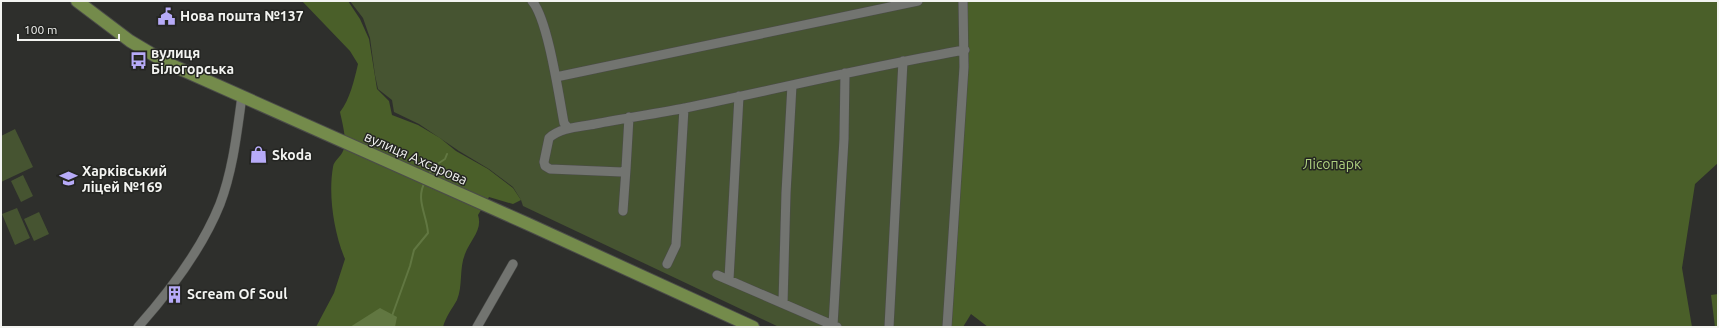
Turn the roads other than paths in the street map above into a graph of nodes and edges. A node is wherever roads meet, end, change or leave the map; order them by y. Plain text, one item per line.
1 (77, 1) edge
2 (918, 1) edge
3 (963, 1) edge
4 (537, 3) edge
5 (964, 50) junction
6 (903, 61) junction
7 (845, 73) junction
8 (556, 77) junction
9 (792, 85) junction
10 (242, 96) junction
11 (739, 96) junction
12 (684, 108) junction
13 (630, 117) junction
14 (568, 128) junction
15 (626, 169) junction
16 (623, 211) dead end
17 (513, 264) dead end
18 (667, 264) dead end
19 (717, 275) dead end
20 (729, 279) junction
21 (783, 303) junction
22 (835, 326) edge
23 (138, 327) edge
24 (477, 327) edge
25 (753, 327) edge
26 (889, 327) edge
27 (947, 327) edge

1 - 10 main road, вулиця Ахсарова
2 - 8 street
3 - 5 street
4 - 8 street
5 - 6 street
5 - 27 street
6 - 7 street
6 - 26 street
7 - 9 street
7 - 22 street
8 - 14 street
9 - 11 street
9 - 21 street
10 - 23 street
10 - 25 main road, вулиця Ахсарова
11 - 12 street
11 - 20 street
12 - 13 street
12 - 18 street
13 - 14 street
13 - 15 street
14 - 15 street
15 - 16 street
17 - 24 street
19 - 20 street
20 - 21 street
21 - 22 street

